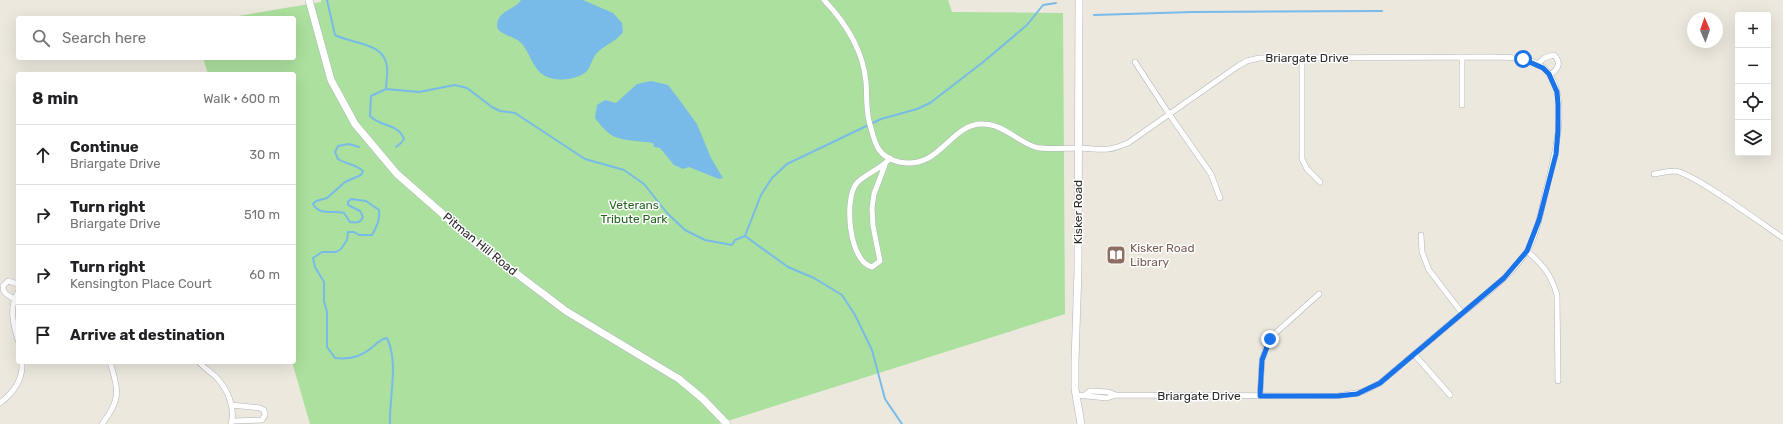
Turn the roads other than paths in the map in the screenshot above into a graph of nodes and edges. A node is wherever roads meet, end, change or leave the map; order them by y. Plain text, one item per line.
1 (309, 0) edge
2 (824, 0) edge
3 (1079, 0) edge
4 (1462, 57) junction
5 (1302, 58) junction
6 (1135, 62) dead end
7 (1537, 65) junction
8 (1550, 75) junction
9 (1462, 105) dead end
10 (1169, 114) junction
11 (1078, 148) junction
12 (890, 158) junction
13 (885, 165) junction
14 (1654, 174) dead end
15 (1320, 182) dead end
16 (1220, 198) dead end
17 (1422, 235) dead end
18 (1783, 238) edge
19 (1527, 251) junction
20 (16, 283) edge
21 (1319, 294) dead end
22 (16, 296) edge
23 (14, 299) junction
24 (1462, 313) junction
25 (16, 331) edge
26 (1414, 354) junction
27 (22, 364) edge
28 (111, 364) edge
29 (200, 364) edge
30 (1558, 381) dead end
31 (1450, 394) dead end
32 (1076, 395) junction
33 (1260, 396) junction
34 (0, 403) edge
35 (231, 405) junction
36 (231, 422) edge
37 (102, 424) edge
38 (727, 424) edge
39 (1081, 424) edge

1 - 38 main road, Pitman Hill Road
2 - 12 street
3 - 11 main road, Kisker Road
4 - 5 street, Briargate Drive
4 - 7 street, Briargate Drive
4 - 9 street
5 - 10 street, Briargate Drive
5 - 15 street
6 - 10 street
7 - 8 street, Briargate Drive
7 - 8 street
8 - 19 street, Briargate Drive
10 - 11 street, Briargate Drive
10 - 16 street
11 - 12 street, Briargate Drive
11 - 32 main road, Kisker Road
12 - 13 street
13 - 13 street
14 - 18 street
17 - 24 street
19 - 24 street, Briargate Drive
19 - 30 street
20 - 23 street
21 - 33 street
22 - 23 street
23 - 25 street
24 - 26 street, Briargate Drive
26 - 31 street
26 - 33 street, Briargate Drive
27 - 34 street
28 - 37 street
29 - 35 street
32 - 33 street, Briargate Drive
32 - 39 main road, Kisker Road
35 - 36 street
35 - 36 street

